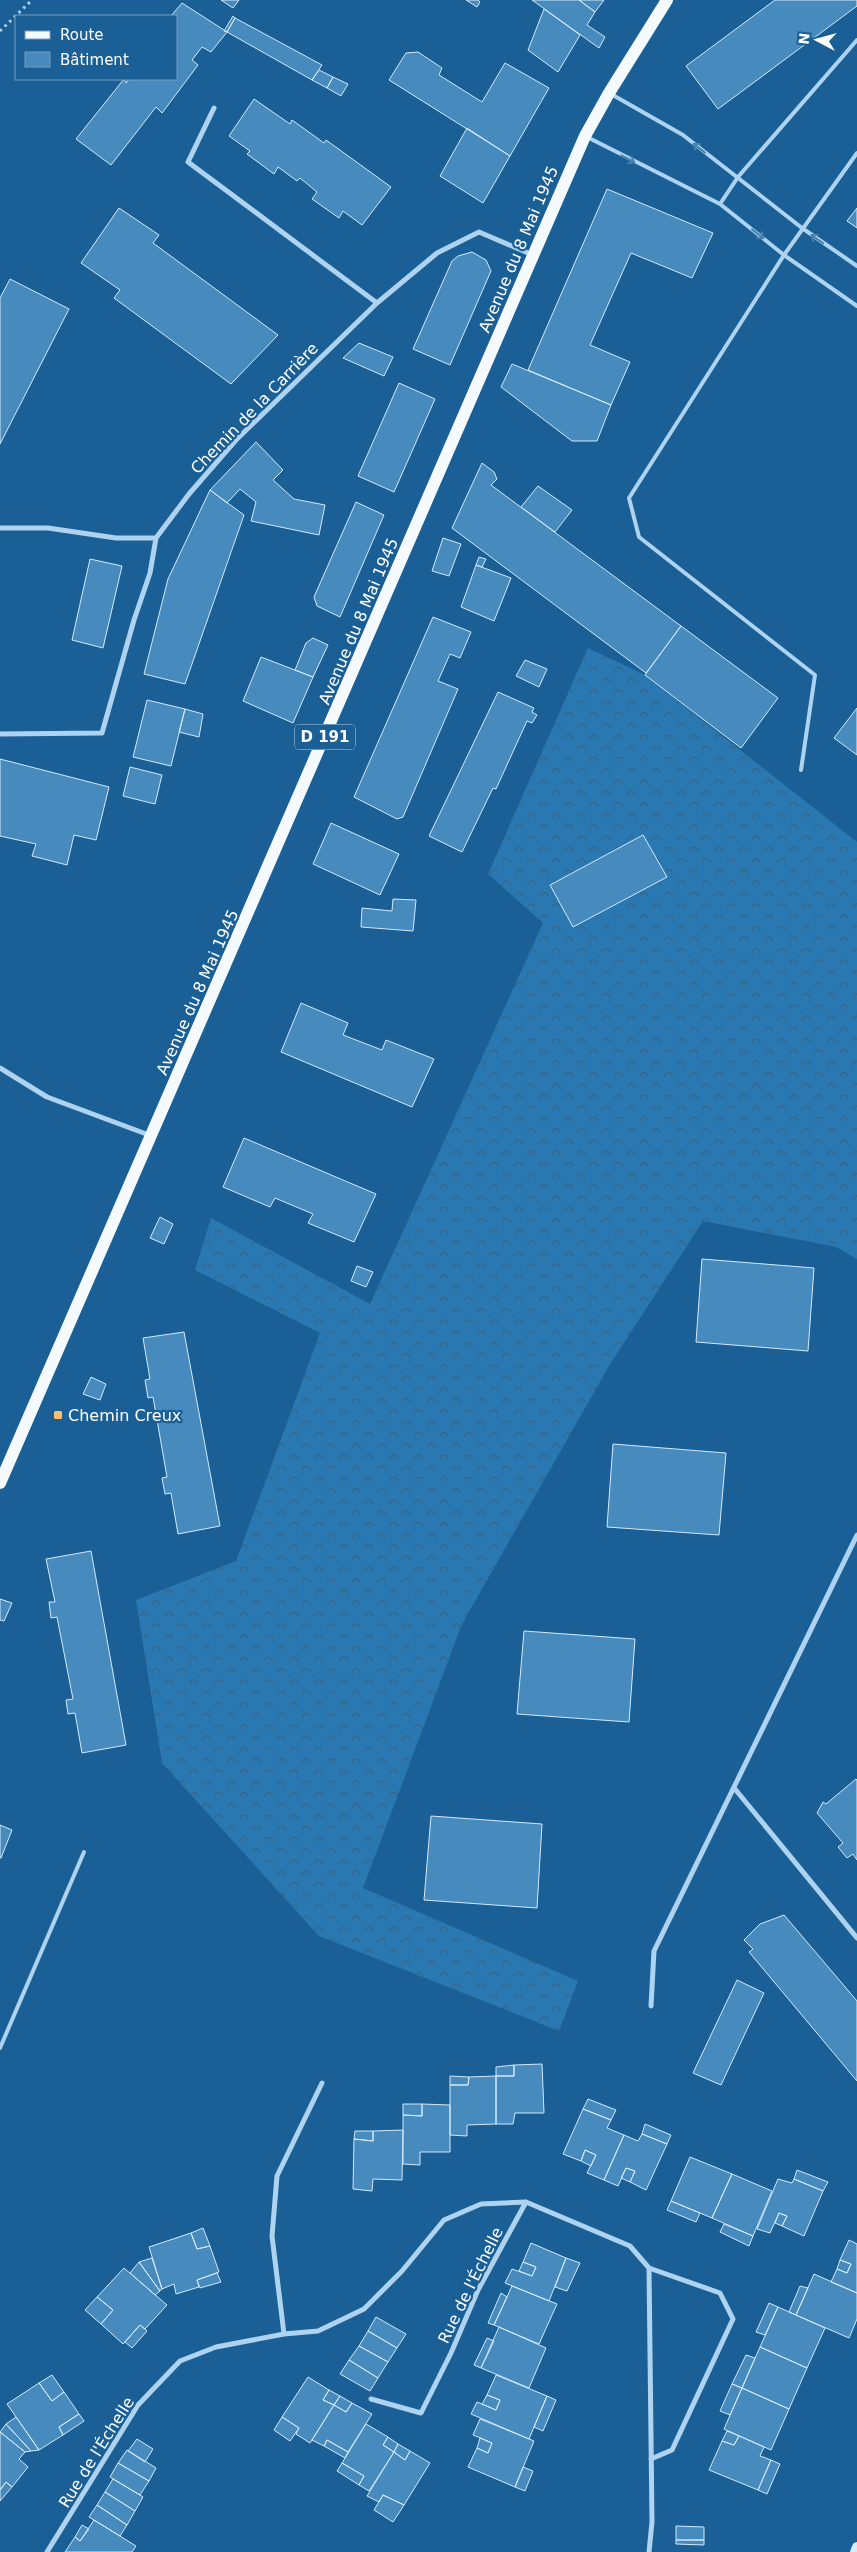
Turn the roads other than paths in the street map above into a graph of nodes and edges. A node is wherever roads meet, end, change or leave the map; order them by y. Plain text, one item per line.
1 (667, 0) edge
2 (857, 40) edge
3 (609, 93) junction
4 (214, 108) dead end
5 (585, 136) junction
6 (857, 153) edge
7 (738, 177) junction
8 (720, 204) junction
9 (802, 228) junction
10 (784, 254) junction
11 (533, 255) junction
12 (857, 266) edge
13 (377, 303) junction
14 (857, 306) edge
15 (0, 528) edge
16 (156, 538) junction
17 (0, 734) edge
18 (801, 770) dead end
19 (0, 1068) edge
20 (152, 1135) junction
21 (0, 1484) edge
22 (857, 1535) edge
23 (735, 1789) junction
24 (84, 1852) dead end
25 (857, 1938) edge
26 (651, 2006) dead end
27 (0, 2048) edge
28 (322, 2083) dead end
29 (526, 2202) junction
30 (649, 2268) junction
31 (284, 2334) junction
32 (371, 2399) dead end
33 (651, 2459) junction
34 (857, 2547) edge
35 (47, 2552) edge
36 (649, 2552) edge
37 (855, 2552) edge

1 - 3 main road, Avenue du 8 Mai 1945 / D 191
2 - 7 lane
3 - 5 main road, Avenue du 8 Mai 1945 / D 191
7 -> 3 lane
4 - 13 street
5 -> 8 lane
5 - 11 main road, Avenue du 8 Mai 1945 / D 191
6 - 9 lane
7 - 8 lane
7 - 9 lane
8 -> 10 lane
9 - 10 lane
12 -> 9 lane
10 - 14 lane
10 - 18 lane
11 - 13 street, Chemin de la Carrière
11 - 20 main road, Avenue du 8 Mai 1945 / D 191
13 - 16 street, Chemin de la Carrière
15 - 16 street
16 - 17 street, Chemin de la Carrière
19 - 20 street
20 - 21 main road, Avenue du 8 Mai 1945 / D 191
22 - 23 street
23 - 25 street
23 - 26 street
24 - 27 lane
28 - 31 street
29 - 30 street, Rue de l'Échelle
29 - 31 street, Rue de l'Échelle
29 - 32 street, Rue de l'Échelle
30 - 33 street
30 - 33 street, Rue de l'Échelle
31 - 35 street, Rue de l'Échelle
33 - 36 street
34 - 37 street

